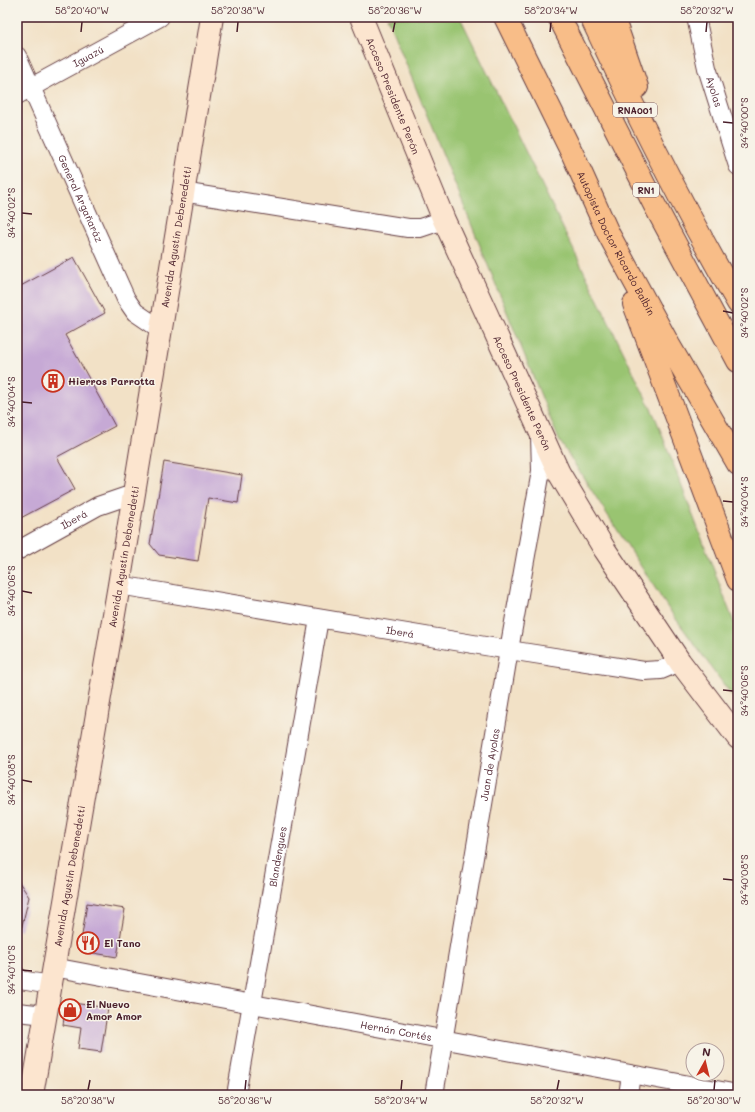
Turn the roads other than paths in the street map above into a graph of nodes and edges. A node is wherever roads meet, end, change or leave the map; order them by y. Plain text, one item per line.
1 (160, 17) edge
2 (212, 17) edge
3 (361, 17) edge
4 (505, 17) edge
5 (559, 17) edge
6 (590, 17) edge
7 (613, 17) edge
8 (696, 17) edge
9 (17, 56) edge
10 (24, 91) edge
11 (738, 166) edge
12 (182, 192) junction
13 (683, 202) junction
14 (444, 220) junction
15 (608, 233) junction
16 (738, 303) edge
17 (160, 329) junction
18 (738, 361) edge
19 (540, 435) junction
20 (738, 464) edge
21 (133, 494) junction
22 (18, 547) edge
23 (738, 580) edge
24 (119, 585) junction
25 (319, 619) junction
26 (509, 650) junction
27 (680, 662) junction
28 (738, 738) edge
29 (17, 976) edge
30 (52, 976) junction
31 (251, 1005) junction
32 (17, 1012) edge
33 (46, 1015) junction
34 (443, 1041) junction
35 (631, 1075) junction
36 (738, 1094) edge
37 (32, 1095) edge
38 (236, 1095) edge
39 (434, 1095) edge
40 (628, 1095) edge

1 - 10 street, Iguazú
2 - 12 main road, Avenida Agustín Debenedetti
3 - 14 main road, Acceso Presidente Perón
4 - 15 highway, Autopista Doctor Ricardo Balbín
5 - 18 highway, RN1
6 - 13 highway, RNA001
7 - 13 highway
8 - 11 street, Ayolas
9 - 10 street, General Argañaráz
10 - 17 street, General Argañaráz
12 - 14 street
12 - 17 main road, Avenida Agustín Debenedetti
13 - 16 highway, RNA001
14 - 19 main road, Acceso Presidente Perón
15 - 20 highway, Autopista Doctor Ricardo Balbín
15 - 23 highway
17 - 21 main road, Avenida Agustín Debenedetti
19 - 26 street, Juan de Ayolas
19 - 27 main road, Acceso Presidente Perón
21 - 22 street, Iberá
21 - 24 main road, Avenida Agustín Debenedetti
24 - 25 street, Iberá
24 - 30 main road, Avenida Agustín Debenedetti
25 - 26 street, Iberá
25 - 31 street, Blandengues
26 - 27 street, Iberá
26 - 34 street, Juan de Ayolas
27 - 28 main road, Acceso Presidente Perón
29 - 30 street, Hernán Cortés
30 - 31 street, Hernán Cortés
30 - 33 main road, Avenida Agustín Debenedetti
31 - 34 street, Hernán Cortés
31 - 38 street, Blandengues
32 - 33 street
33 - 37 main road, Avenida Agustín Debenedetti
34 - 35 street, Hernán Cortés
34 - 39 street, Juan de Ayolas
35 - 36 street, Hernán Cortés
35 - 40 street

